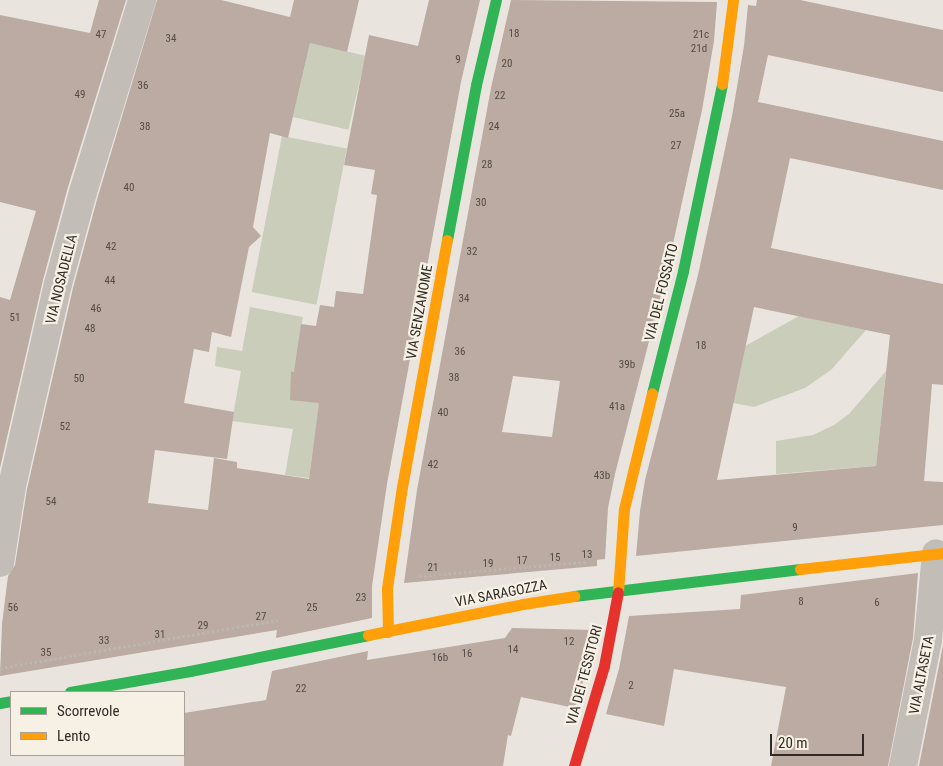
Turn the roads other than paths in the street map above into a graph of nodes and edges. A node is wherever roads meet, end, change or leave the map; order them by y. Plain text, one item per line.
1 (142, 0) edge
2 (496, 0) edge
3 (733, 0) edge
4 (940, 553) edge
5 (0, 563) edge
6 (618, 590) junction
7 (388, 632) junction
8 (76, 691) edge
9 (574, 766) edge
10 (903, 766) edge

1 - 5 street, VIA NOSADELLA
2 - 7 street, VIA SENZANOME
3 - 6 street, VIA DEL FOSSATO
4 - 6 street, VIA SARAGOZZA
4 - 10 street, VIA ALTASETA
6 - 7 street, VIA SARAGOZZA
6 - 9 street, VIA DEI TESSITORI
7 - 8 street, VIA SARAGOZZA

